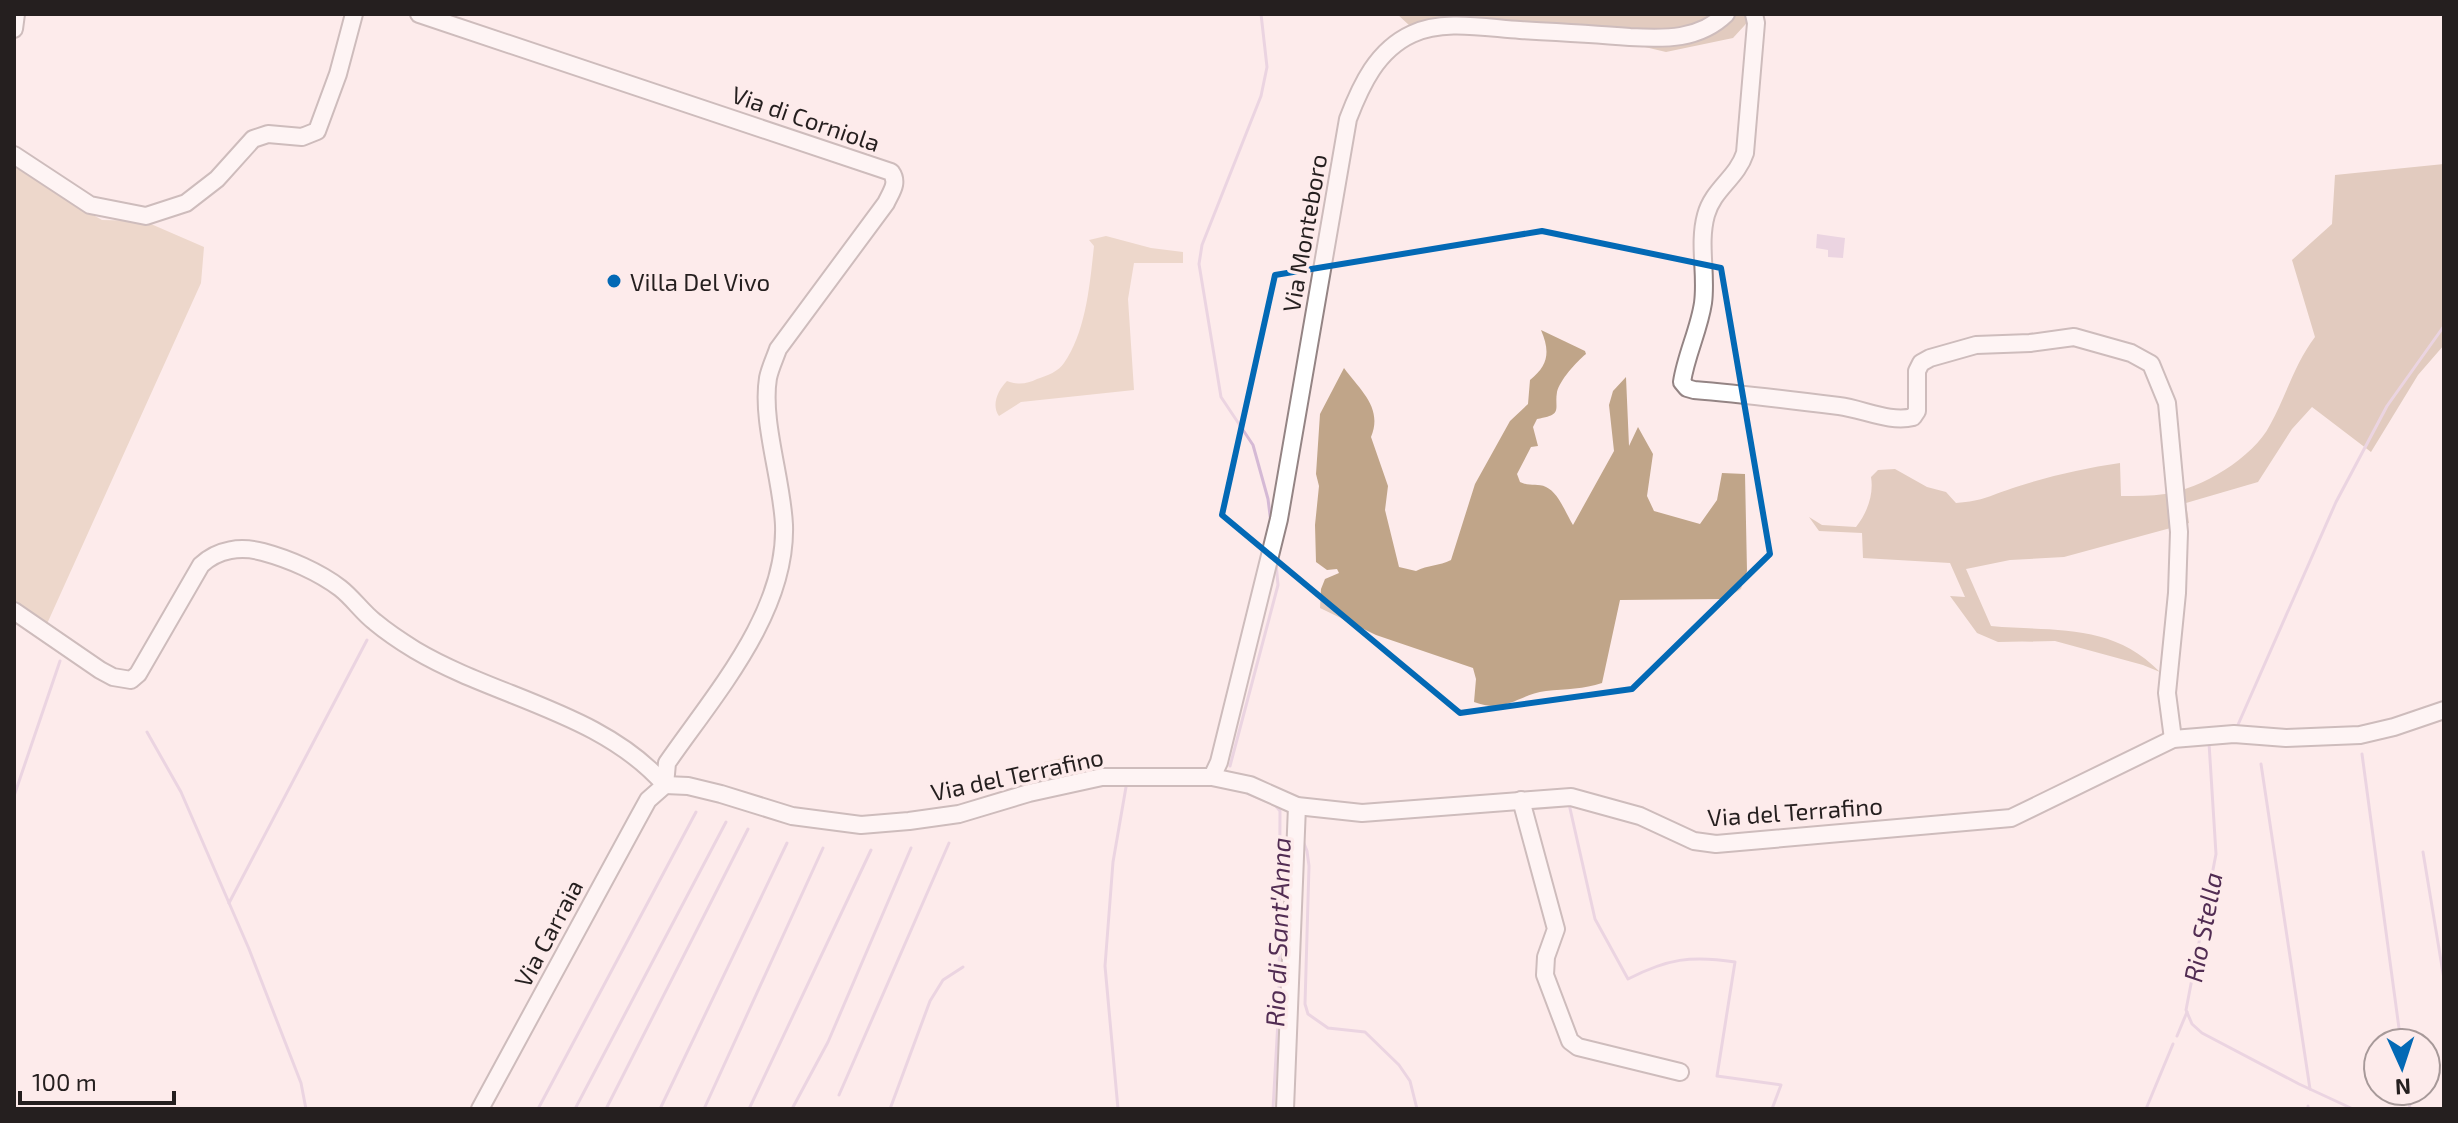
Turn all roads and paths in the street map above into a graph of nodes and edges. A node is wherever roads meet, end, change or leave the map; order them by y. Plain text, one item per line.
1 (16, 14) edge
2 (354, 14) edge
3 (419, 14) edge
4 (1726, 14) edge
5 (1754, 14) edge
6 (14, 29) edge
7 (14, 155) edge
8 (14, 611) edge
9 (2444, 710) edge
10 (2173, 739) junction
11 (1212, 777) junction
12 (665, 785) junction
13 (1521, 800) junction
14 (1297, 806) junction
15 (1680, 1072) dead end
16 (480, 1109) edge
17 (1285, 1109) edge

1 - 6 street
2 - 7 street
3 - 12 street, Via di Corniola
4 - 11 street, Via Monteboro
5 - 10 street
8 - 12 street
9 - 10 street, Via del Terrafino
10 - 13 street, Via del Terrafino
11 - 12 street, Via del Terrafino
11 - 14 street, Via del Terrafino
12 - 16 street, Via Carraia
13 - 14 street, Via del Terrafino
13 - 15 street
14 - 17 street

